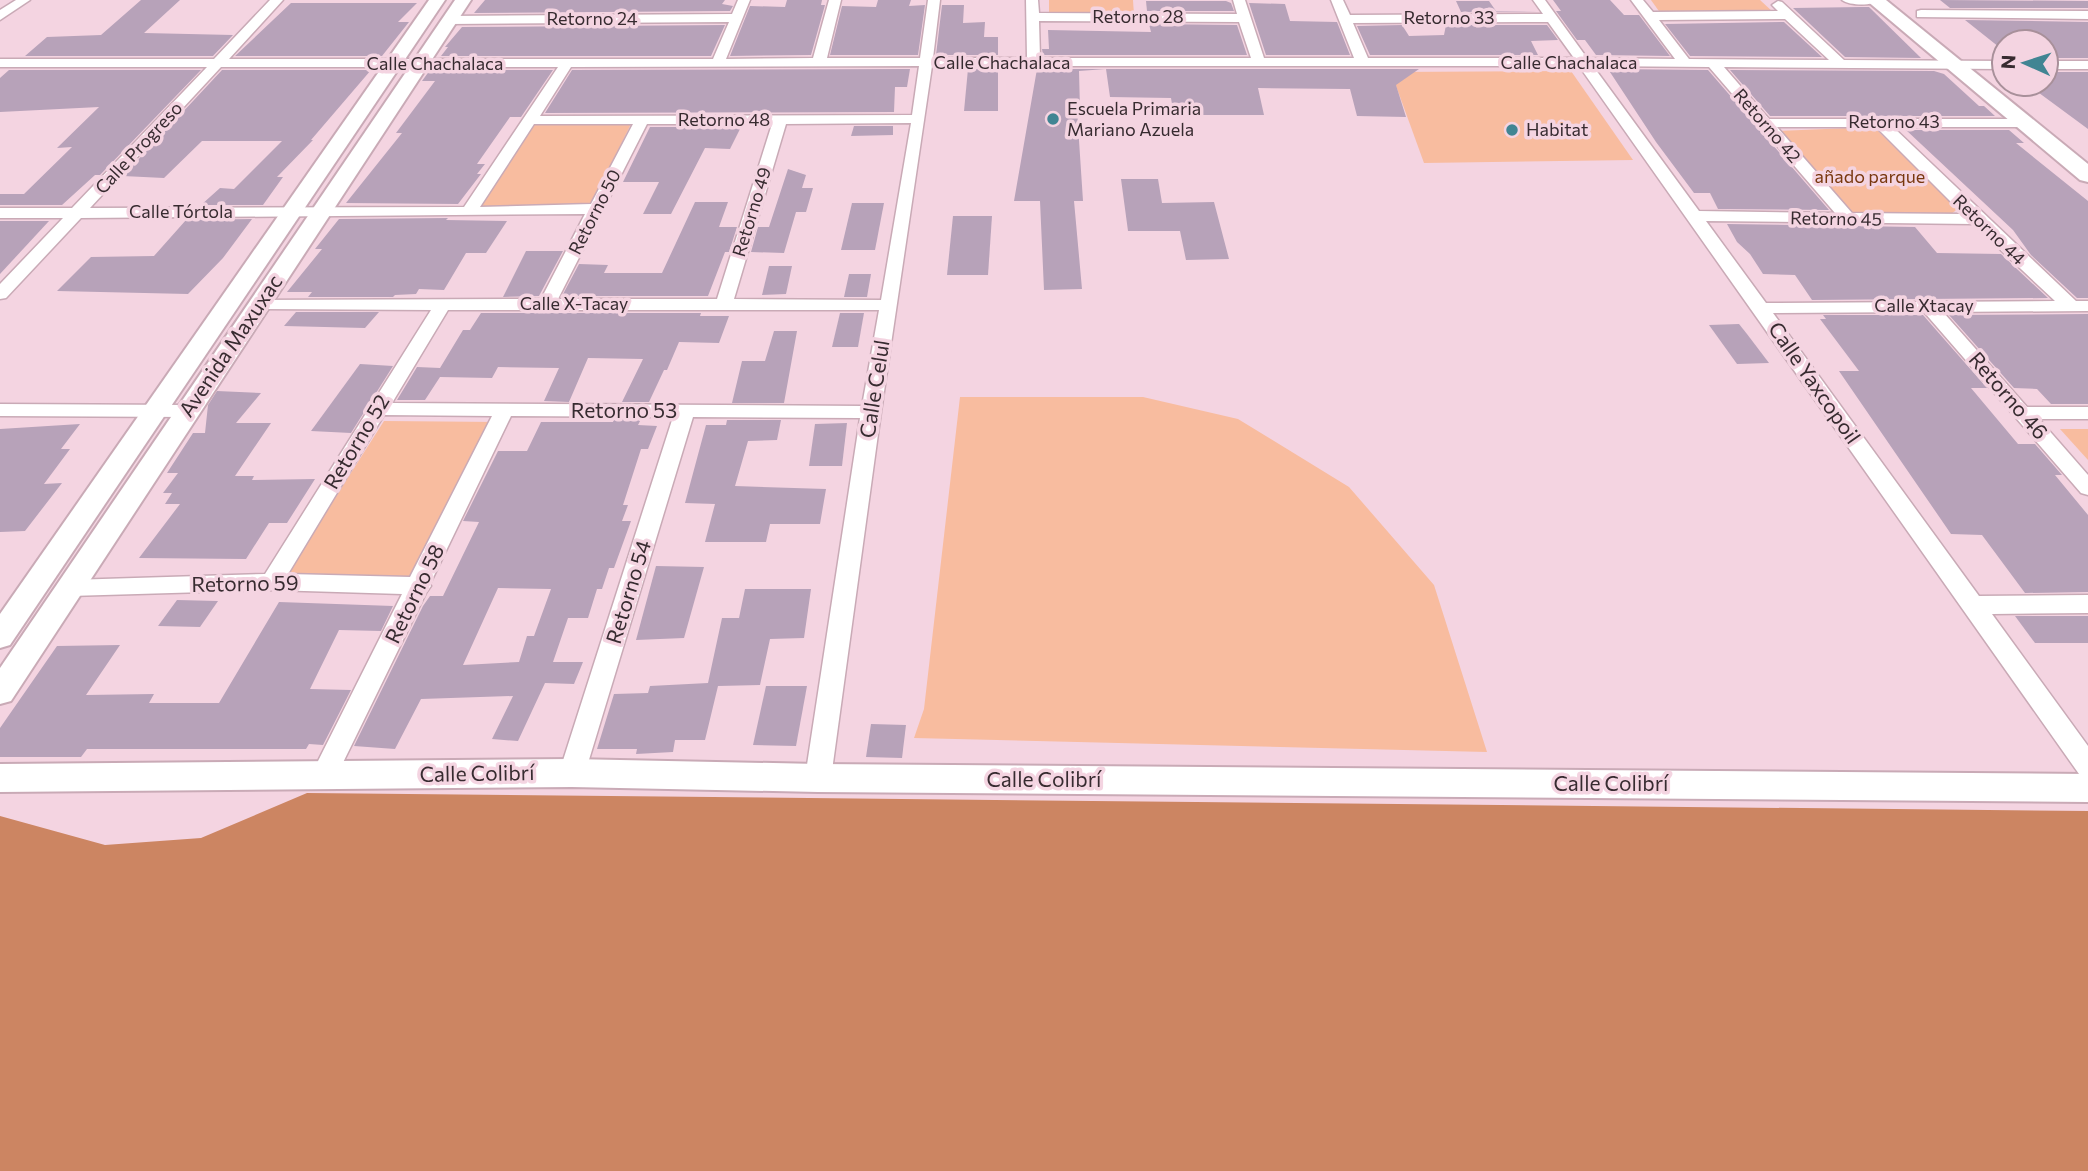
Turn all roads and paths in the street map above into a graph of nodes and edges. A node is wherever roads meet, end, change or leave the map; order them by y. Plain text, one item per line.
1 (24, 0) edge
2 (277, 0) edge
3 (438, 0) edge
4 (463, 0) edge
5 (744, 0) edge
6 (835, 0) edge
7 (934, 0) edge
8 (1032, 0) edge
9 (1141, 0) edge
10 (1239, 0) edge
11 (1337, 0) edge
12 (1539, 0) edge
13 (1637, 0) edge
14 (1774, 0) edge
15 (1848, 0) edge
16 (1875, 0) edge
17 (1904, 0) edge
18 (2020, 0) edge
19 (1921, 14) junction
20 (1789, 15) junction
21 (2042, 15) junction
22 (2088, 15) edge
23 (0, 16) edge
24 (1649, 16) junction
25 (1032, 17) junction
26 (736, 18) junction
27 (1144, 18) junction
28 (1244, 18) junction
29 (1552, 18) junction
30 (1345, 19) junction
31 (449, 20) junction
32 (1943, 31) dead end
33 (1959, 56) junction
34 (718, 62) junction
35 (819, 62) junction
36 (927, 62) junction
37 (1584, 62) junction
38 (0, 63) edge
39 (19, 63) junction
40 (420, 63) junction
41 (567, 63) junction
42 (1034, 63) junction
43 (1363, 63) junction
44 (1685, 63) junction
45 (1713, 63) junction
46 (218, 64) junction
47 (394, 64) junction
48 (1259, 64) junction
49 (1841, 64) junction
50 (1990, 64) edge
51 (2060, 65) edge
52 (2088, 65) edge
53 (0, 79) edge
54 (919, 119) junction
55 (530, 120) junction
56 (642, 120) junction
57 (780, 120) junction
58 (1879, 122) junction
59 (1764, 123) junction
60 (2025, 123) junction
61 (2088, 175) edge
62 (596, 209) junction
63 (78, 212) junction
64 (321, 212) junction
65 (469, 212) junction
66 (0, 213) edge
67 (292, 213) junction
68 (1696, 216) junction
69 (1850, 219) junction
70 (1977, 219) junction
71 (0, 294) edge
72 (260, 304) junction
73 (443, 304) junction
74 (547, 304) junction
75 (724, 304) junction
76 (888, 305) junction
77 (1927, 305) junction
78 (2079, 306) edge
79 (1760, 307) junction
80 (377, 409) junction
81 (0, 410) edge
82 (188, 411) junction
83 (504, 411) junction
84 (685, 411) junction
85 (155, 412) junction
86 (872, 412) junction
87 (2023, 413) junction
88 (2088, 413) edge
89 (2088, 488) edge
90 (272, 582) junction
91 (420, 586) junction
92 (70, 588) junction
93 (2088, 604) edge
94 (1972, 605) junction
95 (0, 637) edge
96 (0, 692) edge
97 (2088, 766) edge
98 (572, 773) junction
99 (324, 775) junction
100 (0, 778) edge
101 (818, 778) junction
102 (2088, 788) edge

1 - 23 street
2 - 46 street, Calle Progreso
3 - 47 street, Avenida Maxuxac
4 - 31 street, Avenida Maxuxac
5 - 26 street
6 - 35 street
7 - 36 street, Calle Celul
8 - 25 street
9 - 27 street
10 - 28 street
11 - 30 street
12 - 29 street, Calle Yaxcopoil
13 - 24 street
14 - 20 street
15 - 16 street
16 - 33 main road
17 - 19 main road
18 - 21 street
19 - 21 street
19 - 32 main road
20 - 24 street
20 - 49 street
21 - 22 street
24 - 44 street
25 - 27 street, Retorno 28
25 - 42 street
26 - 31 street, Retorno 24
26 - 34 street
27 - 28 street, Retorno 28
28 - 48 street
29 - 30 street, Retorno 33
29 - 37 street, Calle Yaxcopoil
30 - 43 street
31 - 40 street, Avenida Maxuxac
33 - 49 street, Calle Chachalaca
33 - 50 main road
33 - 60 main road
34 - 35 street, Calle Chachalaca
34 - 41 street, Calle Chachalaca
35 - 36 street, Calle Chachalaca
36 - 42 street, Calle Chachalaca
36 - 54 street, Calle Celul
37 - 43 street, Calle Chachalaca
37 - 44 street, Calle Chachalaca
37 - 68 street, Calle Yaxcopoil
38 - 39 street, Calle Chachalaca
39 - 46 street, Calle Chachalaca
39 - 53 street
40 - 41 street, Calle Chachalaca
40 - 47 street, Calle Chachalaca
40 - 64 street, Avenida Maxuxac
41 - 55 street
42 - 48 street, Calle Chachalaca
43 - 48 street, Calle Chachalaca
44 - 45 street, Calle Chachalaca
45 - 49 street, Calle Chachalaca
45 - 59 street, Retorno 42
46 - 47 street, Calle Chachalaca
46 - 63 street, Calle Progreso
47 - 67 street, Avenida Maxuxac
51 - 52 street
54 - 57 street, Retorno 48
54 - 76 street, Calle Celul
55 - 56 street, Retorno 48
55 - 65 street
56 - 57 street, Retorno 48
56 - 62 street, Retorno 50
57 - 75 street, Retorno 49
58 - 59 street, Retorno 43
58 - 60 street, Retorno 43
58 - 70 street, Retorno 44
59 - 69 street, Retorno 42
60 - 61 main road
62 - 65 street
62 - 74 street, Retorno 50
63 - 66 street, Calle Tórtola
63 - 67 street, Calle Tórtola
63 - 71 street, Calle Progreso
64 - 65 street
64 - 67 street, Calle Tórtola
64 - 72 street, Avenida Maxuxac
67 - 85 street, Avenida Maxuxac
68 - 69 street, Retorno 45
68 - 79 street, Calle Yaxcopoil
69 - 70 street, Retorno 45
70 - 78 street, Retorno 44
72 - 73 street, Calle X-Tacay
72 - 82 street, Avenida Maxuxac
73 - 74 street, Calle X-Tacay
73 - 80 street, Retorno 52
74 - 75 street, Calle X-Tacay
75 - 76 street, Calle X-Tacay
76 - 86 street, Calle Celul
77 - 78 street, Calle Xtacay
77 - 79 street, Calle Xtacay
77 - 87 street, Retorno 46
79 - 94 street, Calle Yaxcopoil
80 - 83 street, Retorno 53
80 - 90 street, Retorno 52
81 - 85 street
82 - 85 street
82 - 92 street, Avenida Maxuxac
83 - 84 street, Retorno 53
83 - 91 street, Retorno 58
84 - 86 street, Retorno 53
84 - 98 street, Retorno 54
85 - 95 street, Avenida Maxuxac
86 - 101 street, Calle Celul
87 - 88 street
87 - 89 street, Retorno 46
90 - 91 street, Retorno 59
90 - 92 street, Retorno 59
91 - 99 street, Retorno 58
92 - 96 street, Avenida Maxuxac
93 - 94 street
94 - 97 street, Calle Yaxcopoil
98 - 99 street, Calle Colibrí
98 - 101 street, Calle Colibrí
99 - 100 street, Calle Colibrí
101 - 102 street, Calle Colibrí

